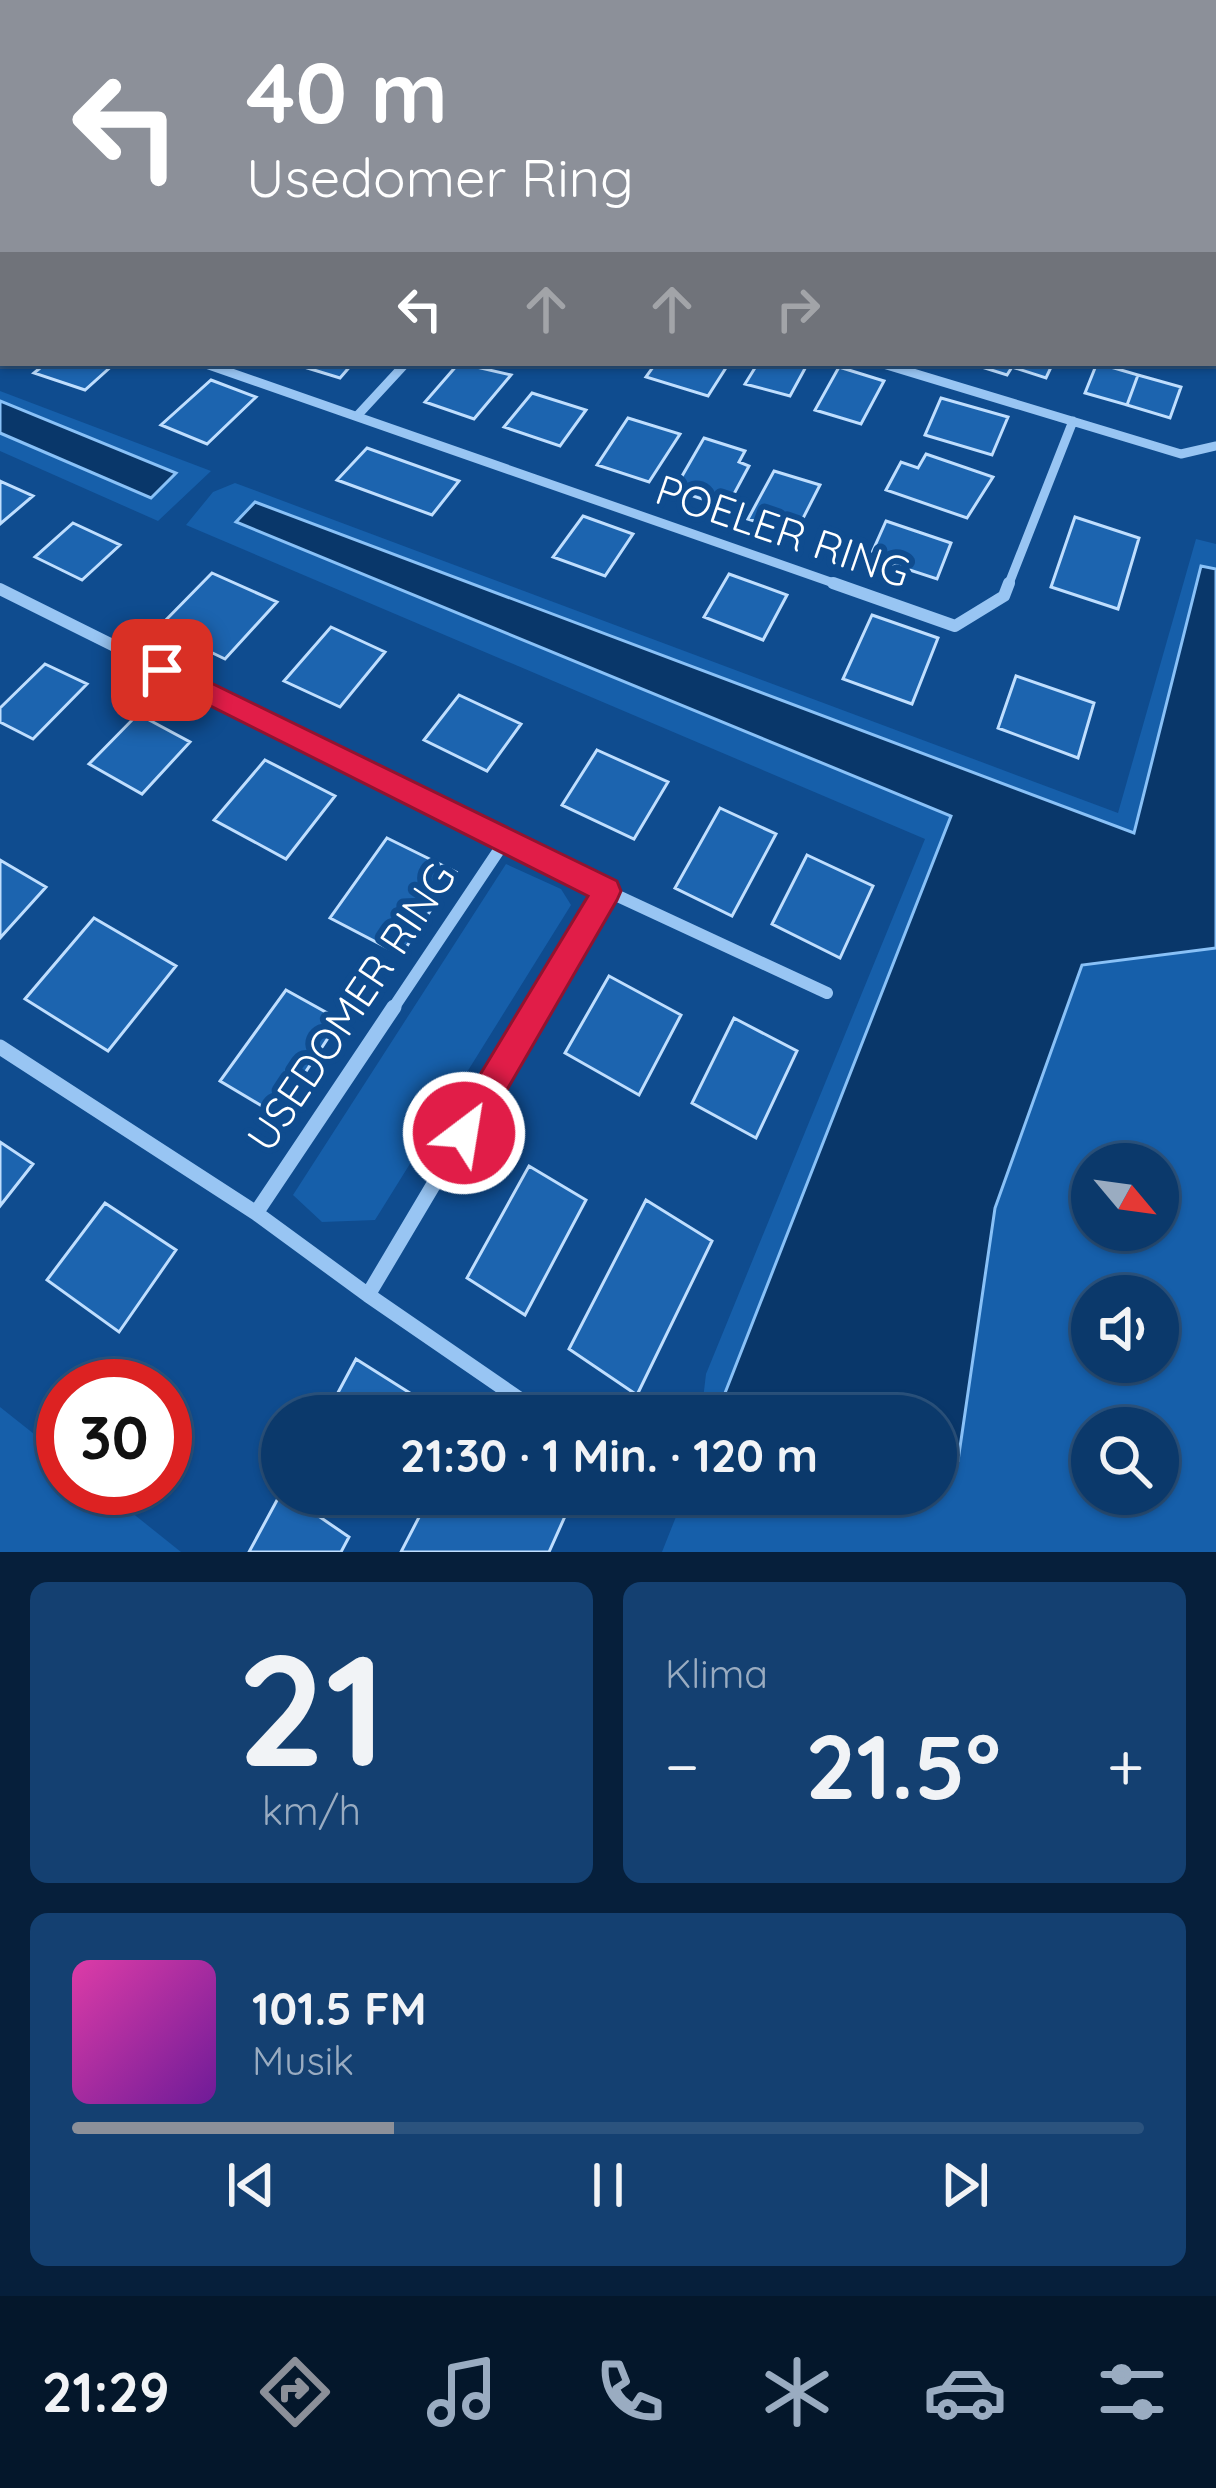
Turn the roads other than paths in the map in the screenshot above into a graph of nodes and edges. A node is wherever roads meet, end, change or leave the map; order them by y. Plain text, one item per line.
1 (212, 366) edge
2 (403, 366) edge
3 (890, 366) edge
4 (358, 416) junction
5 (1073, 422) junction
6 (1216, 446) edge
7 (0, 589) edge
8 (505, 841) junction
9 (607, 891) junction
10 (827, 993) dead end
11 (0, 1047) edge
12 (256, 1214) junction
13 (368, 1294) junction
14 (514, 1395) edge

1 - 4 street, POELER RING
2 - 4 street
3 - 5 street
4 - 5 street, POELER RING
5 - 6 street
7 - 8 street, USEDOMER RING
8 - 9 street, USEDOMER RING
8 - 12 street, USEDOMER RING
9 - 10 street, USEDOMER RING
9 - 13 street
11 - 12 street, USEDOMER RING
12 - 13 street, USEDOMER RING
13 - 14 street, USEDOMER RING

